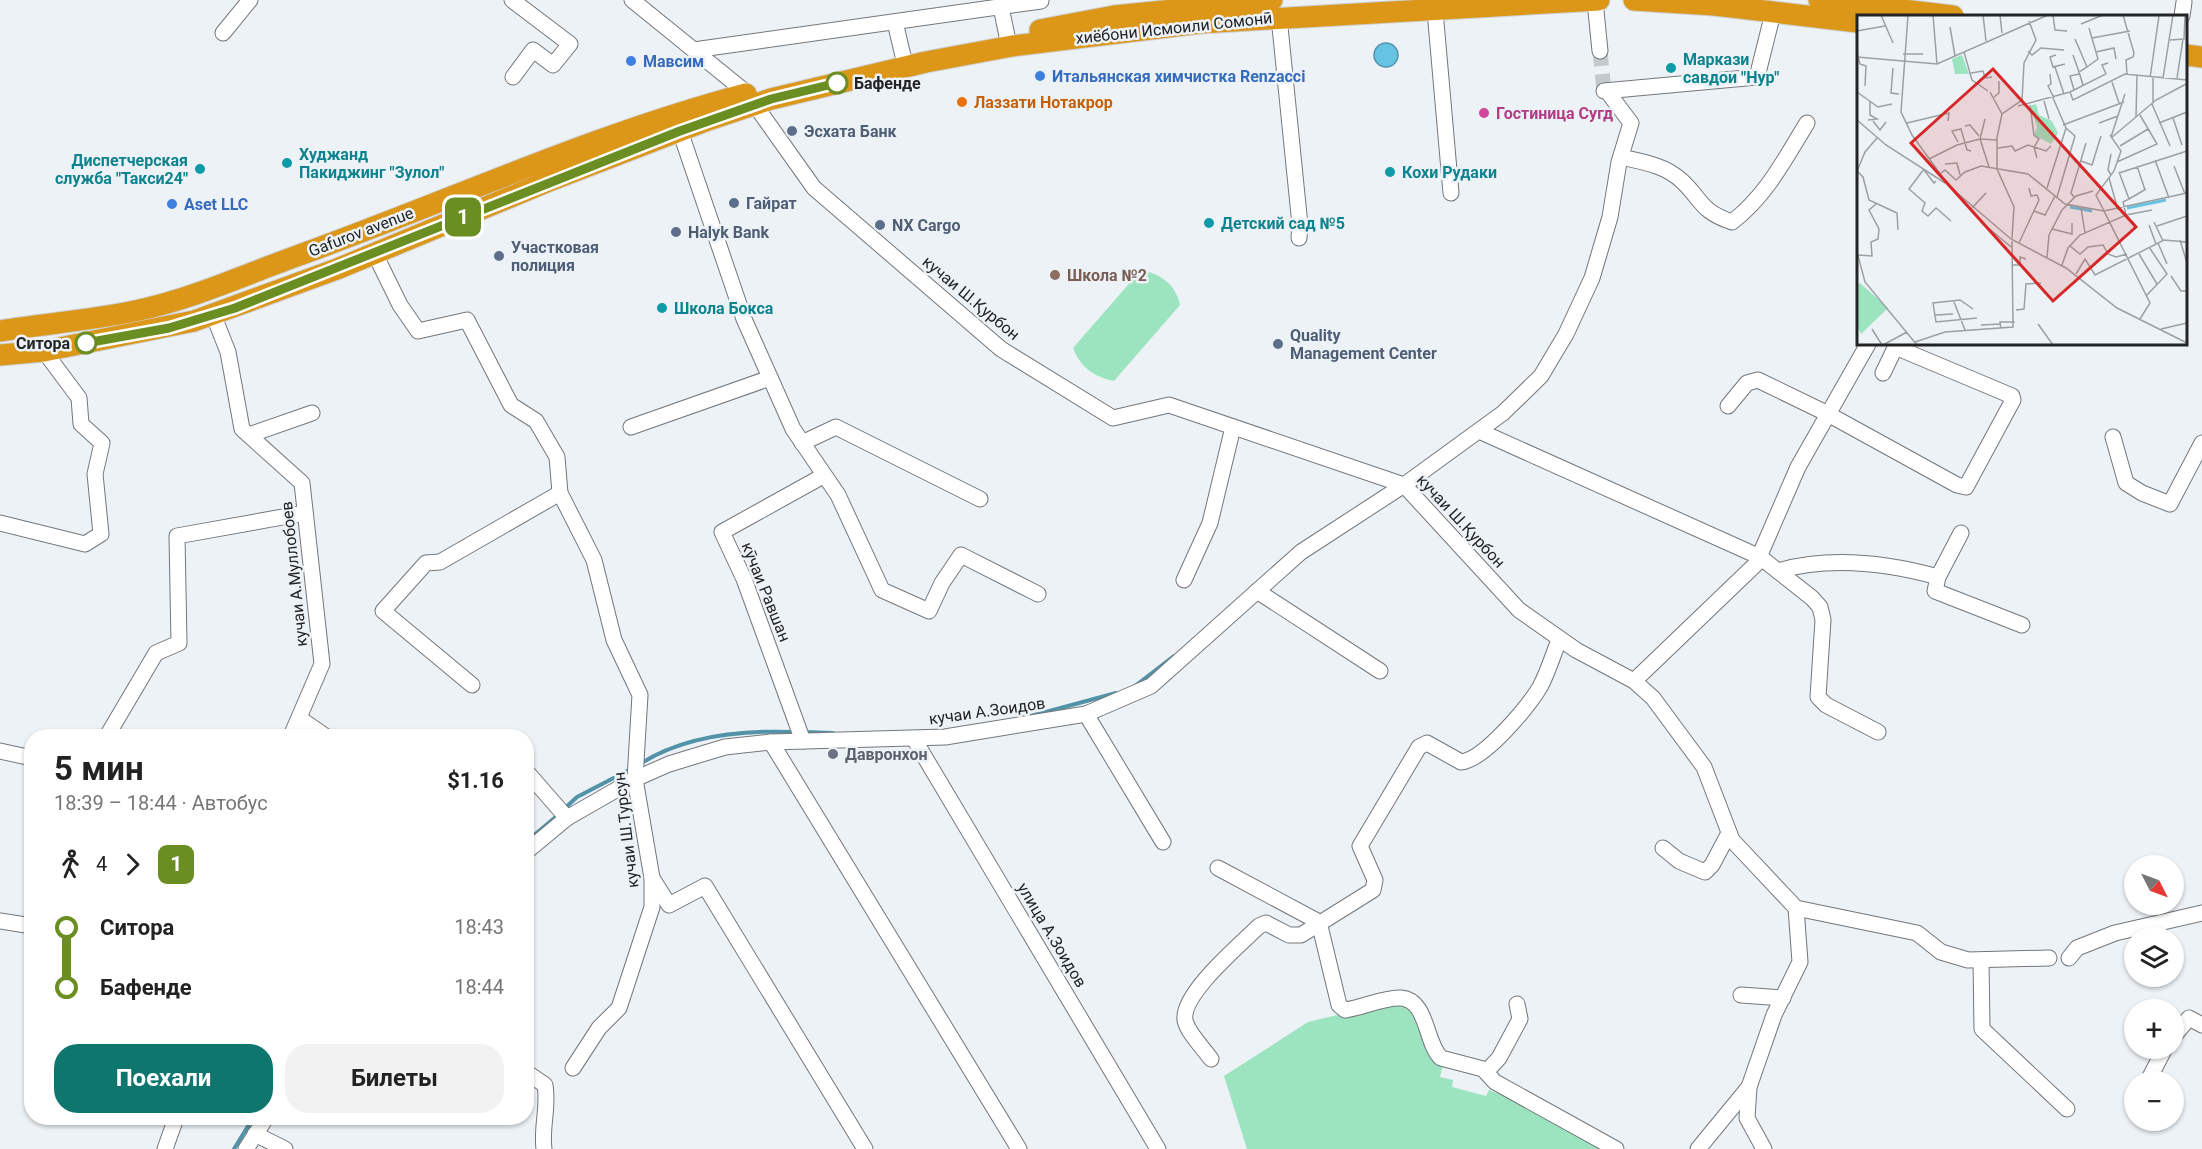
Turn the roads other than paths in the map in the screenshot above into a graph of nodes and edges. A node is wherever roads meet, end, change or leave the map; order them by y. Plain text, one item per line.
1 (250, 0) edge
2 (512, 0) edge
3 (632, 0) edge
4 (1597, 0) edge
5 (1634, 0) edge
6 (1819, 0) edge
7 (1041, 1) edge
8 (1714, 2) edge
9 (1002, 7) junction
10 (1276, 8) edge
11 (1435, 11) junction
12 (1773, 13) junction
13 (1945, 15) edge
14 (895, 22) junction
15 (1857, 22) edge
16 (223, 33) dead end
17 (1006, 36) junction
18 (2187, 44) edge
19 (2202, 45) edge
20 (694, 50) junction
21 (1600, 51) tunnel mouth
22 (2187, 55) edge
23 (903, 56) junction
24 (2202, 57) edge
25 (513, 77) dead end
26 (752, 99) junction
27 (1807, 123) dead end
28 (680, 131) junction
29 (1621, 157) junction
30 (1451, 193) dead end
31 (1299, 237) dead end
32 (329, 245) junction
33 (375, 254) junction
34 (337, 269) junction
35 (213, 315) junction
36 (0, 331) edge
37 (1868, 345) edge
38 (44, 351) junction
39 (0, 355) edge
40 (1883, 373) dead end
41 (770, 378) junction
42 (1728, 406) dead end
43 (312, 413) dead end
44 (1826, 413) junction
45 (631, 427) dead end
46 (1233, 427) junction
47 (1479, 431) junction
48 (245, 432) junction
49 (2113, 437) dead end
50 (802, 443) junction
51 (2202, 443) edge
52 (823, 476) junction
53 (1404, 485) junction
54 (560, 494) junction
55 (980, 499) dead end
56 (305, 513) junction
57 (0, 523) edge
58 (1962, 533) dead end
59 (1760, 557) junction
60 (1778, 572) junction
61 (1938, 577) junction
62 (1184, 580) dead end
63 (1257, 591) junction
64 (1038, 594) dead end
65 (2022, 625) dead end
66 (1559, 640) junction
67 (1380, 671) dead end
68 (1634, 681) junction
69 (472, 685) dead end
70 (1086, 714) junction
71 (298, 718) junction
72 (110, 729) edge
73 (294, 729) edge
74 (314, 729) edge
75 (1878, 732) dead end
76 (800, 735) junction
77 (914, 739) junction
78 (771, 742) junction
79 (0, 751) edge
80 (24, 756) edge
81 (636, 770) junction
82 (534, 780) edge
83 (567, 818) junction
84 (1729, 833) junction
85 (1162, 842) dead end
86 (534, 845) edge
87 (1663, 848) dead end
88 (1218, 868) dead end
89 (652, 878) junction
90 (1796, 908) junction
91 (2202, 913) edge
92 (0, 921) edge
93 (1319, 922) junction
94 (24, 925) edge
95 (2049, 958) dead end
96 (2069, 958) dead end
97 (1981, 960) junction
98 (1741, 995) dead end
99 (1783, 998) junction
100 (1517, 1004) dead end
101 (2184, 1024) edge
102 (2202, 1025) edge
103 (1211, 1059) dead end
104 (573, 1068) dead end
105 (1487, 1071) junction
106 (534, 1077) edge
107 (1749, 1087) junction
108 (2067, 1109) dead end
109 (174, 1125) edge
110 (261, 1125) edge
111 (255, 1134) junction
112 (165, 1149) edge
113 (246, 1149) edge
114 (285, 1149) edge
115 (544, 1149) edge
116 (865, 1149) edge
117 (1019, 1149) edge
118 (1158, 1149) edge
119 (1616, 1149) edge
120 (1698, 1149) edge
121 (1764, 1149) edge

1 - 16 street
2 - 25 street
3 - 20 street, кучаи Ш.Қурбон
4 - 11 highway, хиёбони Исмоили Сомонӣ
4 - 21 street
5 - 8 highway
6 - 13 highway
7 - 9 street
8 - 12 highway
9 - 14 street
9 - 17 street
10 - 11 highway, хиёбони Исмоили Сомонӣ
10 - 17 highway, хиёбони Исмоили Сомонӣ
10 - 26 highway, хиёбони Исмоили Сомонӣ
10 - 31 street
11 - 30 street
12 - 15 highway
12 - 29 street, кучаи А.Зоидов
14 - 20 street
14 - 23 street
17 - 23 highway, хиёбони Исмоили Сомонӣ
18 - 19 highway
20 - 26 street, кучаи Ш.Қурбон
22 - 24 highway
23 - 26 highway, хиёбони Исмоили Сомонӣ
26 - 28 highway
26 - 32 highway, Gafurov avenue
26 - 46 street, кучаи Ш.Қурбон
27 - 29 street
28 - 33 highway
28 - 41 street
29 - 47 street, кучаи А.Зоидов
32 - 34 highway
32 - 36 highway, Gafurov avenue
33 - 34 highway
33 - 54 street, кучаи Ш.Турсун
34 - 35 highway
35 - 38 highway
35 - 48 street
37 - 44 street
38 - 39 highway
38 - 57 street
40 - 44 street
41 - 45 street
41 - 50 street
42 - 44 street
43 - 48 street
44 - 59 street
46 - 53 street, кучаи Ш.Қурбон
46 - 62 street
47 - 53 street, кучаи А.Зоидов
47 - 59 street
48 - 56 street, кучаи А.Муллобоев
49 - 51 street
50 - 52 street
50 - 55 street
52 - 64 street
52 - 76 street, кӯчаи Равшан
53 - 63 street, кучаи А.Зоидов
53 - 66 street, кучаи Ш.Қурбон
54 - 69 street
54 - 81 street, кучаи Ш.Турсун
56 - 71 street, кучаи А.Муллобоев
56 - 72 street
58 - 61 street
59 - 60 street
59 - 68 street
60 - 61 street
60 - 75 street
61 - 65 street
63 - 67 street
63 - 70 street, кучаи А.Зоидов
66 - 68 street, кучаи Ш.Қурбон
66 - 93 street
68 - 84 street, кучаи Ш.Қурбон
70 - 77 street, кучаи А.Зоидов
70 - 85 street
71 - 73 street, кучаи А.Муллобоев
71 - 74 street
76 - 77 street, кучаи А.Зоидов
76 - 78 street, кучаи А.Зоидов
77 - 118 street, улица А.Зоидов
78 - 81 street, кучаи А.Зоидов
78 - 117 street
79 - 80 street
81 - 83 street, кучаи А.Зоидов
81 - 89 street, кучаи Ш.Турсун
82 - 83 street
83 - 86 street, кучаи А.Зоидов
84 - 87 street
84 - 90 street, кучаи Ш.Қурбон
88 - 93 street
89 - 104 street, кучаи Ш.Турсун
89 - 116 street
90 - 97 street
90 - 99 street
91 - 96 street
92 - 94 street
93 - 103 street
93 - 105 street
95 - 97 street
97 - 108 street
98 - 99 street
99 - 107 street
100 - 105 street
101 - 102 street
105 - 119 street
106 - 115 street
107 - 120 street
107 - 121 street
109 - 112 street
110 - 111 street
111 - 113 street
111 - 114 street

